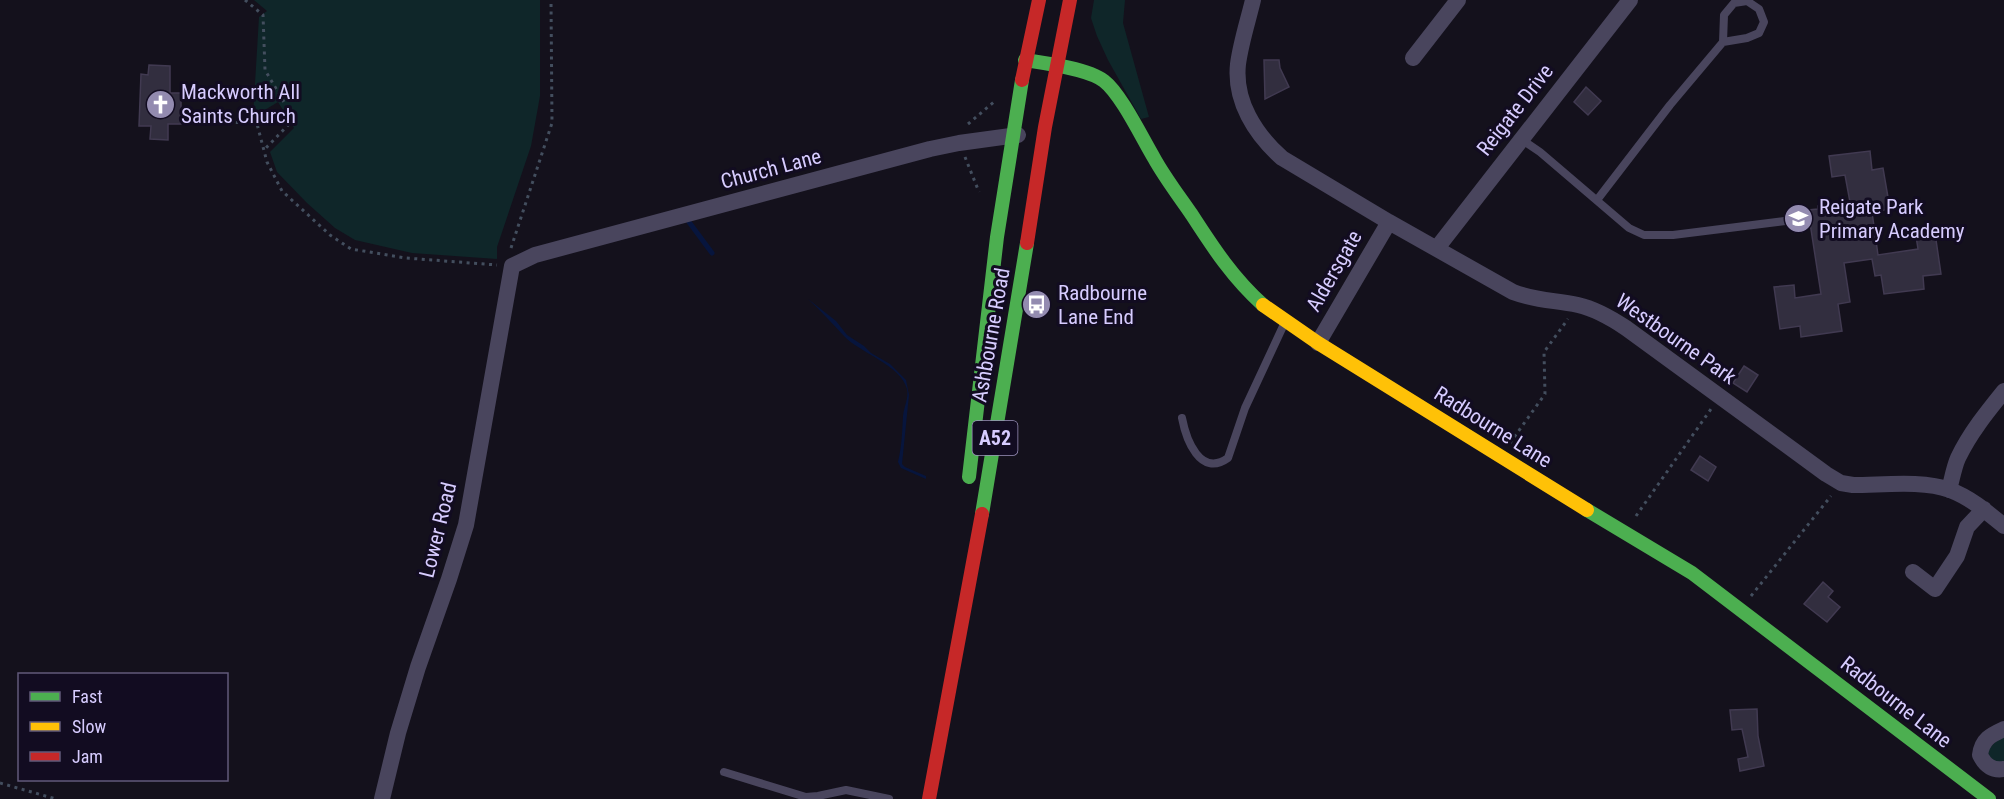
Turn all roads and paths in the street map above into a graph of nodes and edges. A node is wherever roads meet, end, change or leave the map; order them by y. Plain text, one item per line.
1 (245, 0) edge
2 (551, 0) edge
3 (1039, 0) edge
4 (1070, 0) edge
5 (1254, 0) edge
6 (1458, 0) edge
7 (1630, 0) edge
8 (1723, 42) junction
9 (1413, 58) dead end
10 (1025, 60) junction
11 (1057, 65) junction
12 (191, 119) dead end
13 (1045, 127) junction
14 (1012, 137) junction
15 (1520, 139) junction
16 (263, 151) junction
17 (1597, 200) junction
18 (1801, 219) dead end
19 (1389, 222) junction
20 (1437, 248) junction
21 (512, 266) junction
22 (1578, 305) junction
23 (1285, 322) junction
24 (1318, 343) junction
25 (2004, 391) edge
26 (1720, 396) junction
27 (1182, 418) dead end
28 (1500, 456) junction
29 (1842, 483) junction
30 (1949, 489) junction
31 (967, 492) dead end
32 (1984, 509) junction
33 (2004, 526) edge
34 (1625, 533) junction
35 (958, 571) dead end
36 (1913, 573) dead end
37 (1740, 609) junction
38 (2004, 729) edge
39 (938, 748) junction
40 (2004, 769) edge
41 (724, 772) dead end
42 (0, 783) edge
43 (56, 799) edge
44 (382, 799) edge
45 (889, 799) edge
46 (929, 799) edge
47 (1989, 799) edge

1 - 16 path
2 - 21 path
3 - 10 main road, Ashbourne Road / A52
4 - 11 main road, Ashbourne Road / A52
5 - 19 street, Westbourne Park
6 - 9 street
7 - 15 street, Reigate Drive
8 - 8 lane
8 - 17 lane
10 - 11 main road, Radbourne Lane
10 - 14 main road, Ashbourne Road / A52
11 - 13 main road, Ashbourne Road / A52
11 - 23 main road, Radbourne Lane
12 - 16 path
13 - 14 street, Church Lane
13 - 39 main road, Ashbourne Road / A52
14 - 21 street, Church Lane
14 - 31 main road, Ashbourne Road / A52
15 - 17 lane
15 - 20 street, Reigate Drive
16 - 21 path
17 - 18 lane
19 - 20 street, Westbourne Park
19 - 24 street, Aldersgate
20 - 22 street, Westbourne Park
21 - 44 street, Lower Road
22 - 26 street, Westbourne Park
22 - 28 path
23 - 24 main road, Radbourne Lane
23 - 27 lane
24 - 28 main road, Radbourne Lane
25 - 30 street
26 - 29 street, Westbourne Park
26 - 34 path
28 - 34 main road, Radbourne Lane
29 - 30 street, Westbourne Park
29 - 37 path
30 - 32 street, Westbourne Park
32 - 33 street, Westbourne Park
32 - 36 street
34 - 37 main road, Radbourne Lane
35 - 39 main road, Ashbourne Road / A52
37 - 47 main road, Radbourne Lane
38 - 40 street
39 - 46 main road, Ashbourne Road / A52
41 - 45 lane
42 - 43 path

